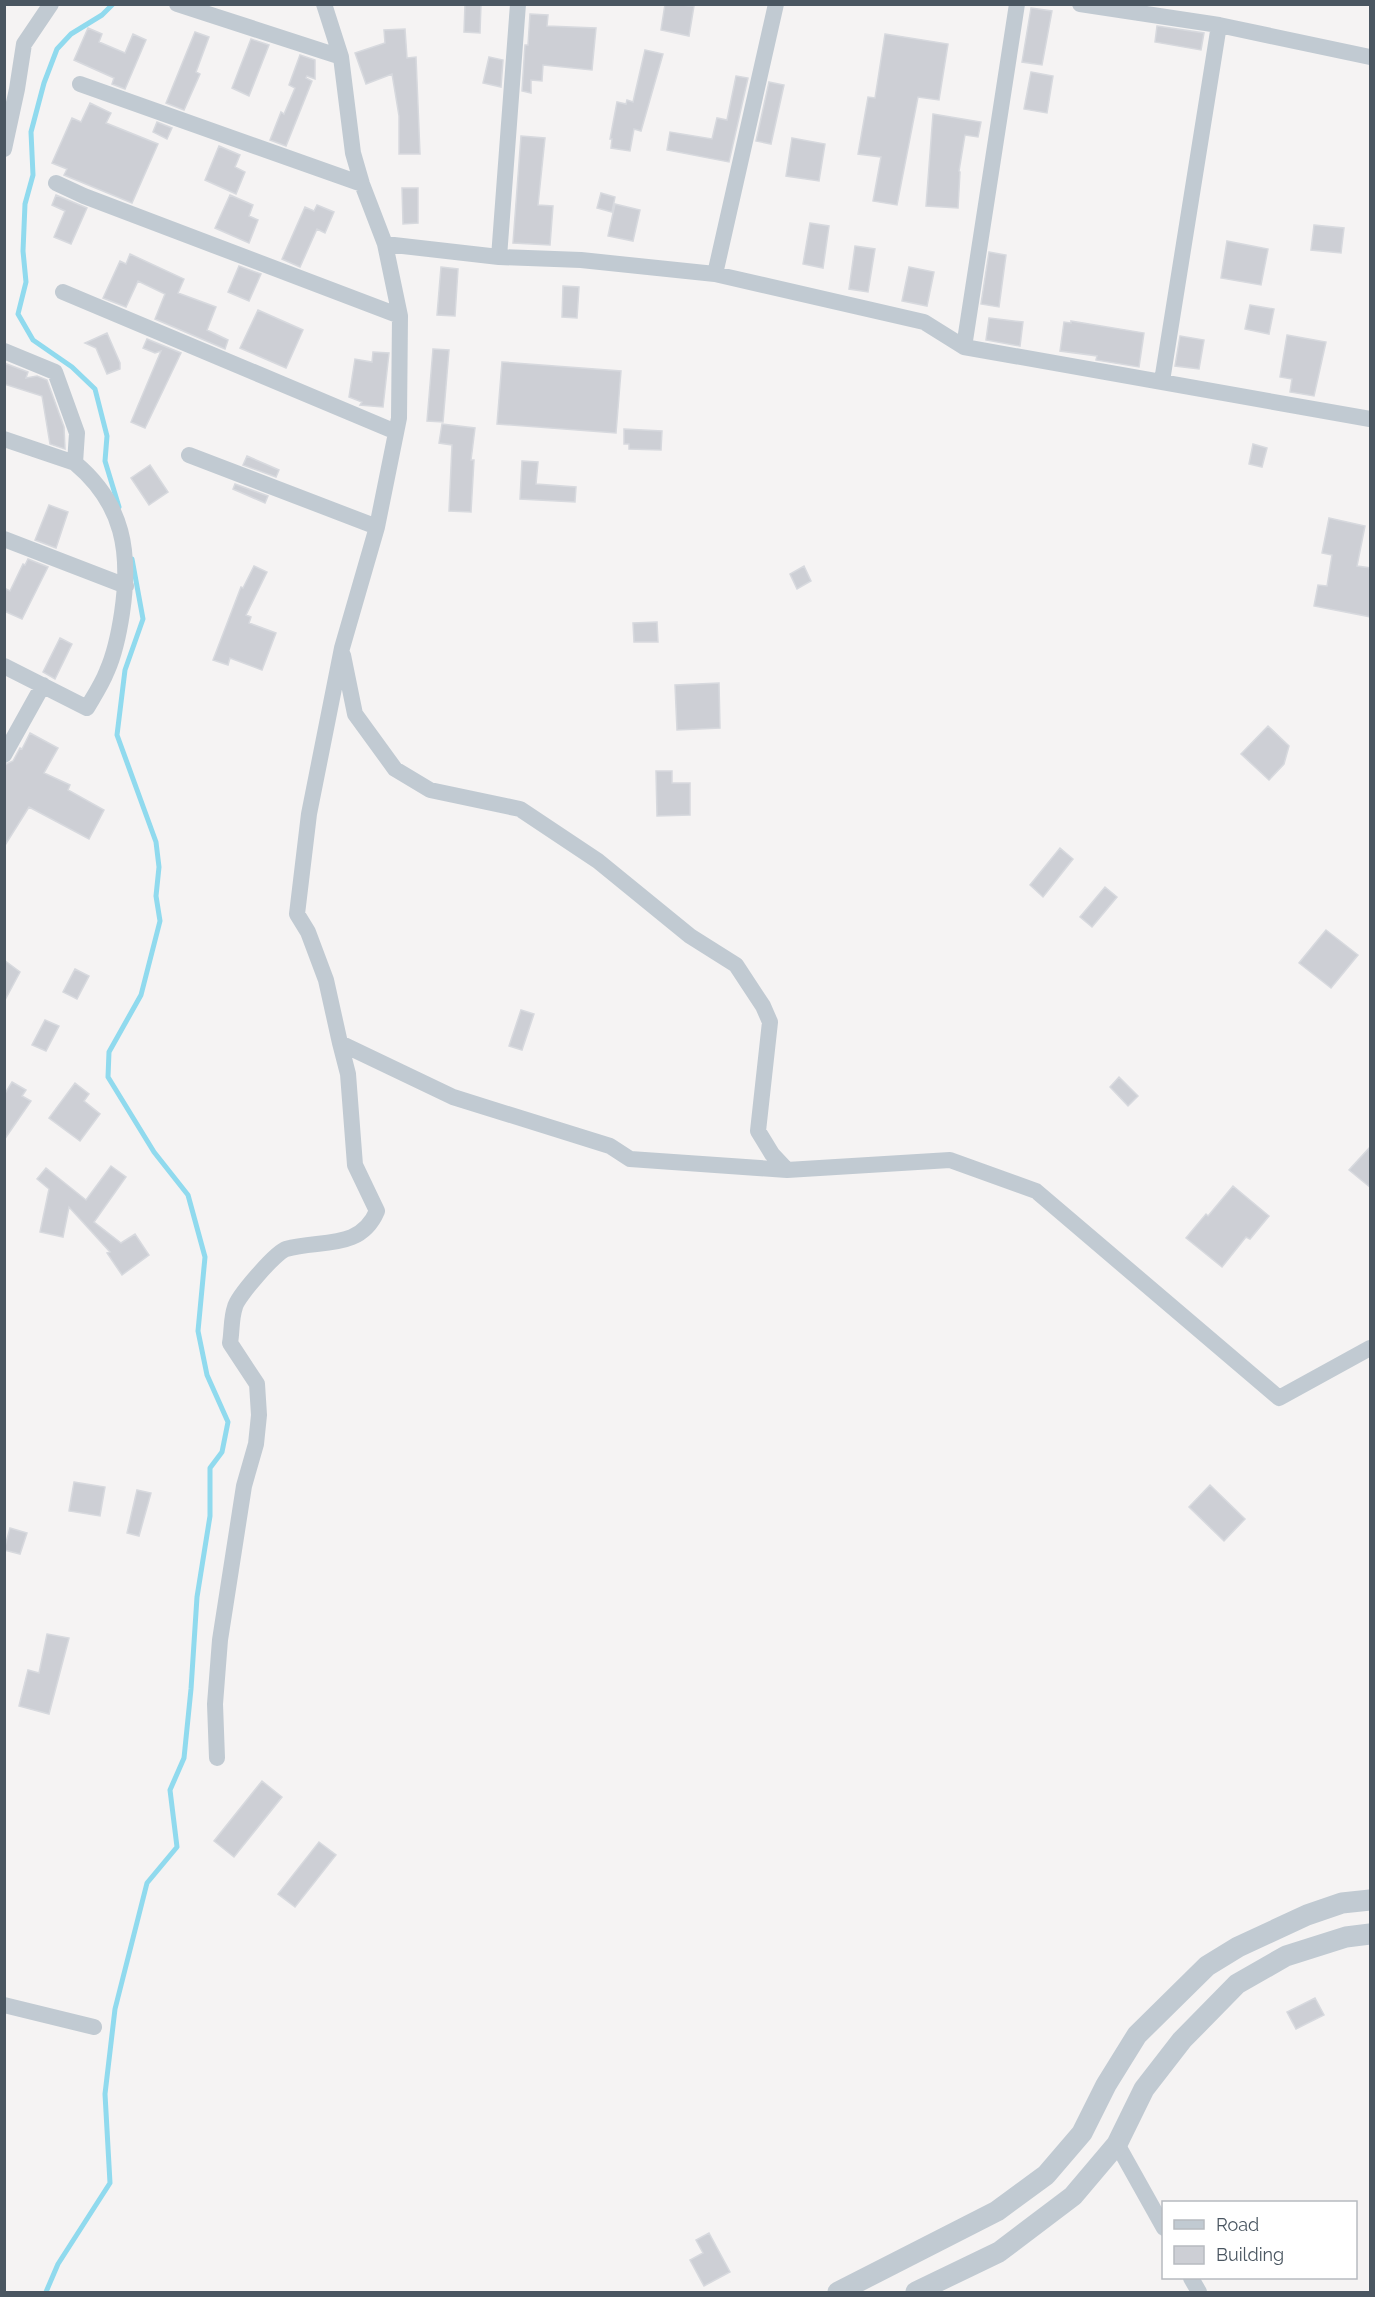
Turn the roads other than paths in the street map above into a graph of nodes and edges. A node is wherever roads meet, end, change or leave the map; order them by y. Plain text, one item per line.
1 (51, 4) edge
2 (177, 4) edge
3 (324, 4) edge
4 (518, 4) edge
5 (776, 4) edge
6 (1017, 4) edge
7 (1080, 4) edge
8 (1219, 25) junction
9 (341, 57) junction
10 (1371, 57) edge
11 (80, 84) dead end
12 (11, 86) edge
13 (4, 149) edge
14 (57, 183) dead end
15 (362, 184) junction
16 (385, 244) junction
17 (499, 257) junction
18 (715, 274) junction
19 (63, 292) dead end
20 (400, 316) junction
21 (964, 347) junction
22 (4, 351) edge
23 (1162, 381) junction
24 (1371, 419) edge
25 (396, 432) junction
26 (4, 439) edge
27 (189, 454) dead end
28 (75, 463) junction
29 (377, 527) junction
30 (4, 539) edge
31 (126, 586) junction
32 (342, 648) junction
33 (4, 666) edge
34 (43, 685) junction
35 (4, 755) edge
36 (339, 1043) junction
37 (787, 1170) junction
38 (1371, 1348) edge
39 (217, 1758) dead end
40 (1371, 1900) edge
41 (1371, 1934) edge
42 (4, 2005) edge
43 (94, 2027) dead end
44 (1117, 2144) junction
45 (1162, 2224) edge
46 (838, 2292) edge
47 (916, 2292) edge

1 - 12 street
2 - 9 street
3 - 9 street
4 - 17 street
5 - 18 street
6 - 21 street
7 - 8 street
8 - 10 street
8 - 23 street
9 - 15 street
11 - 15 street
12 - 13 street
14 - 20 street
15 - 16 street
16 - 17 street
16 - 20 street
17 - 18 street
18 - 21 street
19 - 25 street
20 - 25 street
21 - 23 street
22 - 28 street
23 - 24 street
25 - 29 street
26 - 28 street
27 - 29 street
28 - 31 street
29 - 32 street
30 - 31 street
31 - 34 street
32 - 36 street
32 - 37 street
33 - 34 street
34 - 35 street
36 - 37 street
36 - 39 street
37 - 38 street
40 - 46 street
41 - 44 street
42 - 43 street
44 - 45 street
44 - 47 street

